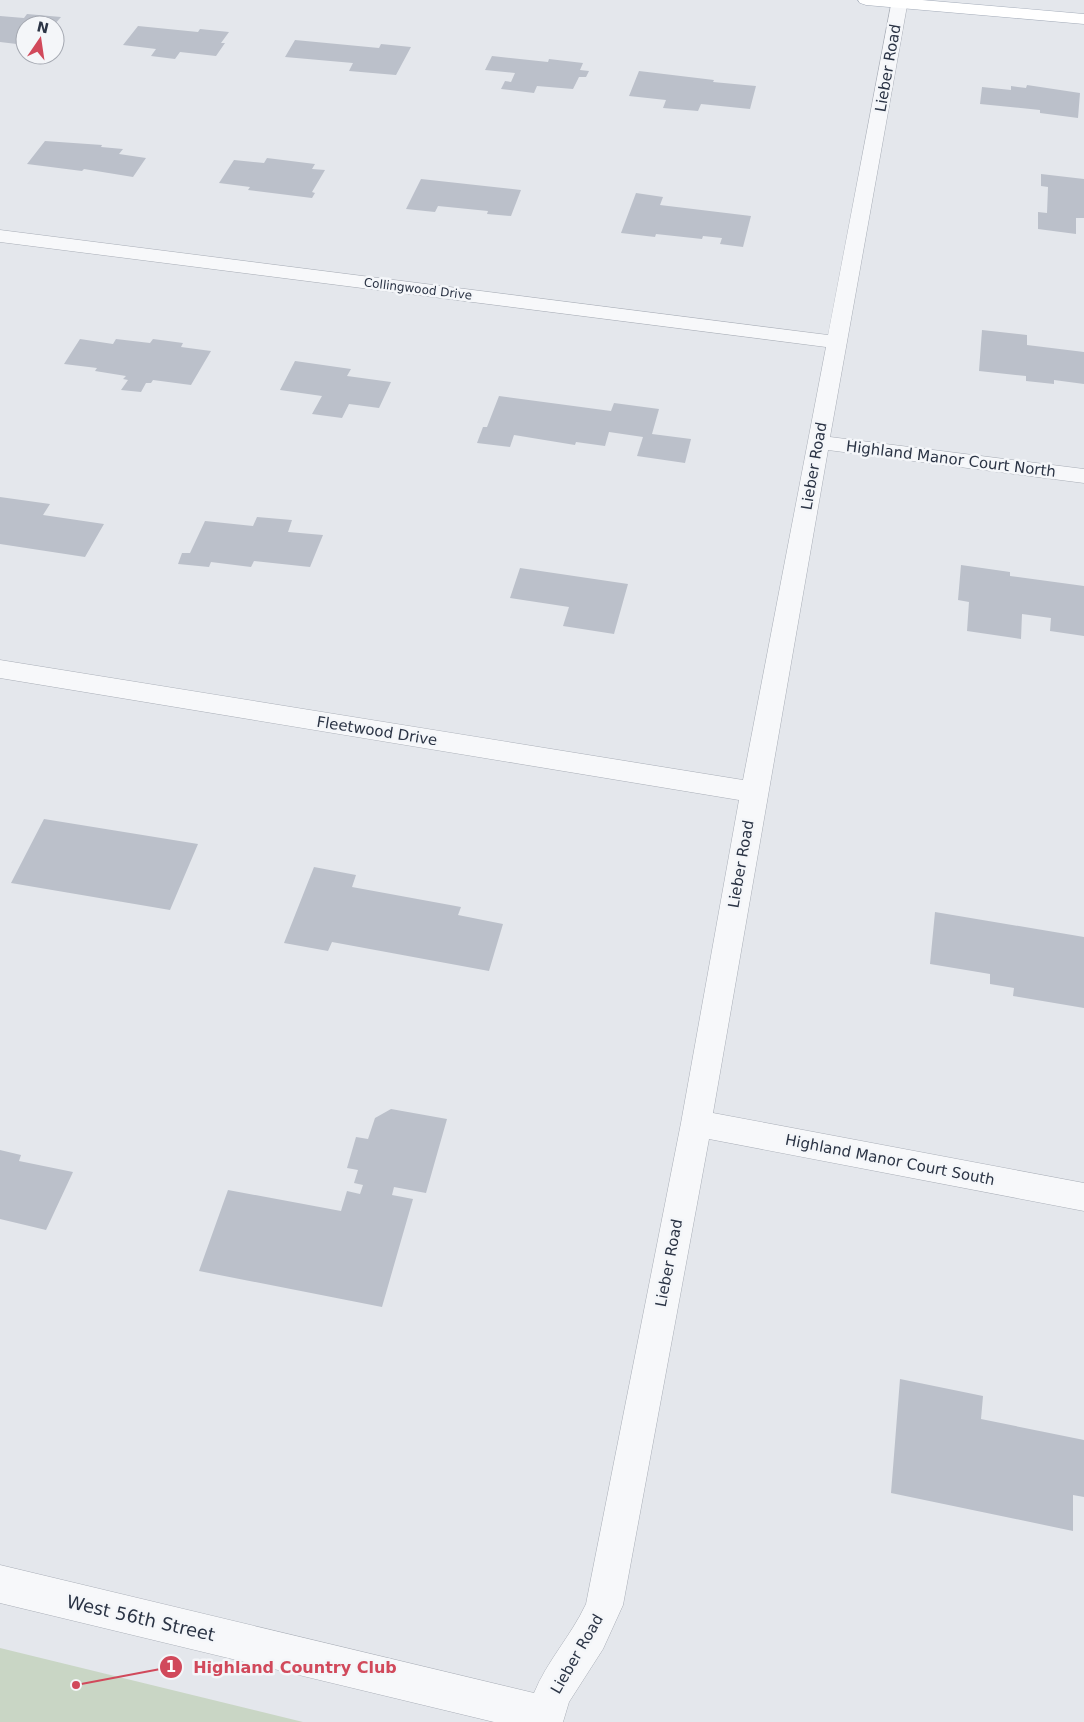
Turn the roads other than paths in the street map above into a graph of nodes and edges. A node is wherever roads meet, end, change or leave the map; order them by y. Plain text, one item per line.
1 (866, 0) edge
2 (900, 2) edge
3 (1084, 19) edge
4 (0, 236) edge
5 (837, 342) junction
6 (819, 442) junction
7 (1084, 476) edge
8 (0, 669) edge
9 (754, 792) junction
10 (696, 1123) junction
11 (1084, 1196) edge
12 (0, 1584) edge
13 (545, 1718) edge

1 - 2 main road
2 - 3 main road
2 - 5 street, Lieber Road
4 - 5 street, Collingwood Drive
5 - 6 street, Lieber Road
6 - 7 street, Highland Manor Court North
6 - 9 street, Lieber Road
8 - 9 street, Fleetwood Drive
9 - 10 street, Lieber Road
10 - 11 street, Highland Manor Court South
10 - 13 street, Lieber Road
12 - 13 street, West 56th Street

